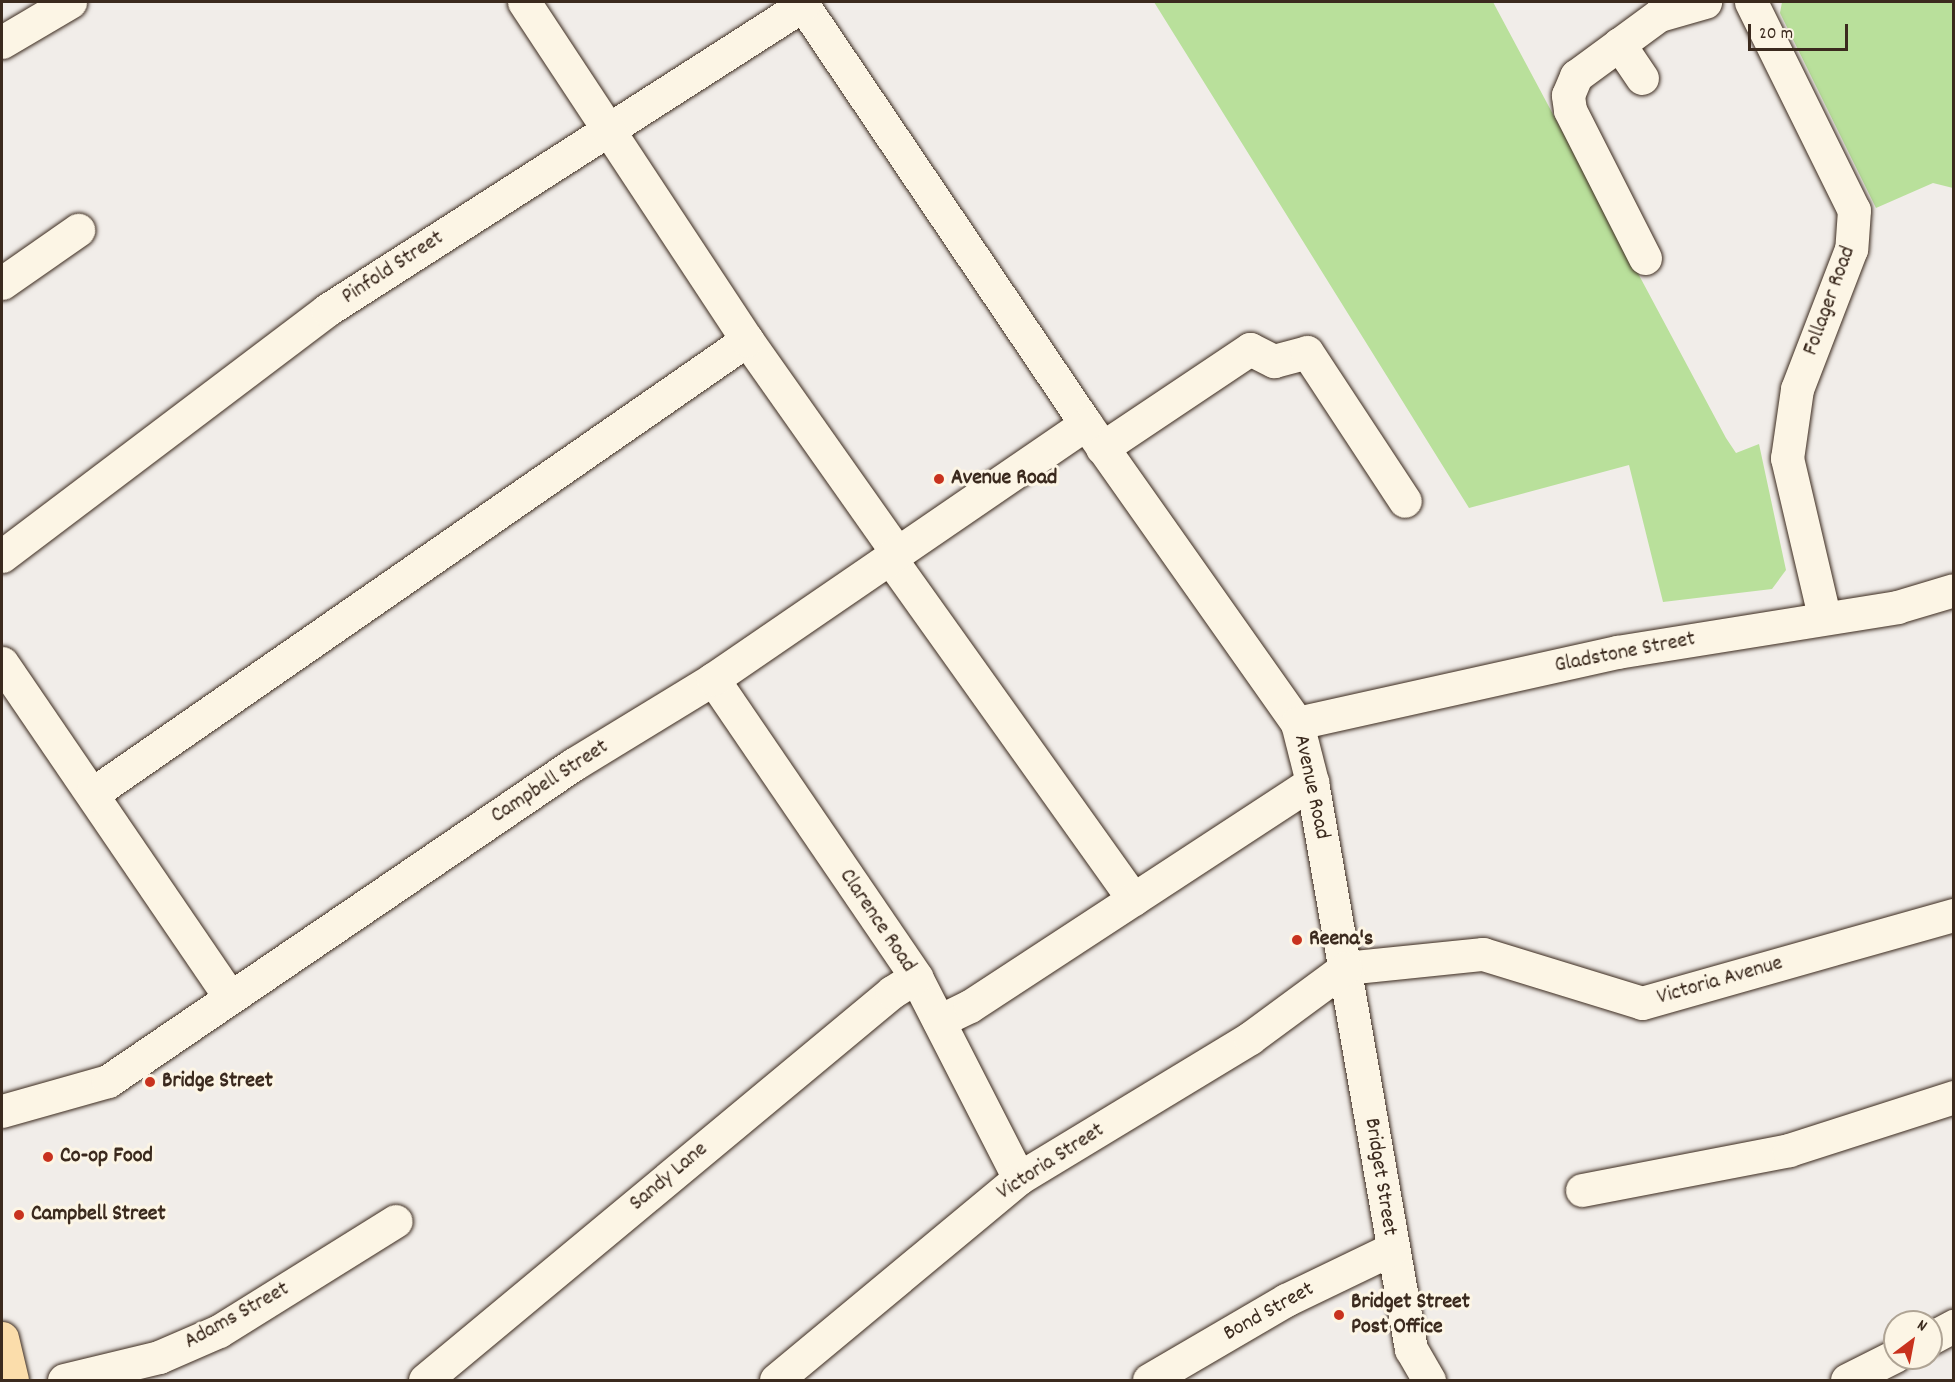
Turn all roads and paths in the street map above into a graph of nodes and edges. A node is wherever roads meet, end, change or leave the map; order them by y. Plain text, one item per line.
1 (70, 2) edge
2 (524, 2) edge
3 (1705, 2) edge
4 (1751, 2) edge
5 (802, 3) edge
6 (1648, 11) edge
7 (2, 42) edge
8 (1619, 44) junction
9 (1642, 78) dead end
10 (608, 130) junction
11 (78, 230) dead end
12 (1646, 258) dead end
13 (2, 283) edge
14 (747, 340) junction
15 (1094, 436) junction
16 (1405, 501) dead end
17 (894, 555) junction
18 (2, 556) edge
19 (1953, 590) edge
20 (1824, 616) junction
21 (2, 663) edge
22 (713, 679) junction
23 (1297, 723) junction
24 (1312, 782) junction
25 (92, 794) junction
26 (1133, 899) junction
27 (1953, 915) edge
28 (1345, 968) junction
29 (915, 977) junction
30 (230, 997) junction
31 (939, 1021) junction
32 (1953, 1097) edge
33 (2, 1111) edge
34 (1019, 1178) junction
35 (1582, 1190) dead end
36 (396, 1221) dead end
37 (1392, 1249) junction
38 (2, 1338) edge
39 (1883, 1362) edge
40 (12, 1380) edge
41 (64, 1380) edge
42 (425, 1380) edge
43 (776, 1380) edge
44 (1149, 1380) edge
45 (1429, 1380) edge
46 (1847, 1380) edge

1 - 7 street
2 - 10 street
3 - 6 street
4 - 20 street, Follager Road
5 - 10 street, Pinfold Street
5 - 15 street, Avenue Road
6 - 8 street
8 - 9 street
8 - 12 street
10 - 14 street
10 - 18 street, Pinfold Street
11 - 13 street
14 - 17 street
14 - 25 street
15 - 16 street, Campbell Street
15 - 17 street, Campbell Street
15 - 23 street, Avenue Road
17 - 22 street, Campbell Street
17 - 26 street
19 - 20 street, Gladstone Street
20 - 23 street, Gladstone Street
21 - 25 street
22 - 29 street, Clarence Road
22 - 30 street, Campbell Street
23 - 24 street, Avenue Road
24 - 26 street
24 - 28 street, Avenue Road
25 - 30 street
26 - 31 street
27 - 28 street, Victoria Avenue
28 - 34 street, Victoria Street
28 - 37 street, Bridget Street
29 - 31 street, Clarence Road
29 - 42 street, Sandy Lane
30 - 33 street, Campbell Street
31 - 34 street, Clarence Road
32 - 35 street
34 - 43 street, Victoria Street
36 - 41 street, Adams Street
37 - 44 street, Bond Street
37 - 45 street, Bridget Street
38 - 40 main road
39 - 46 street

